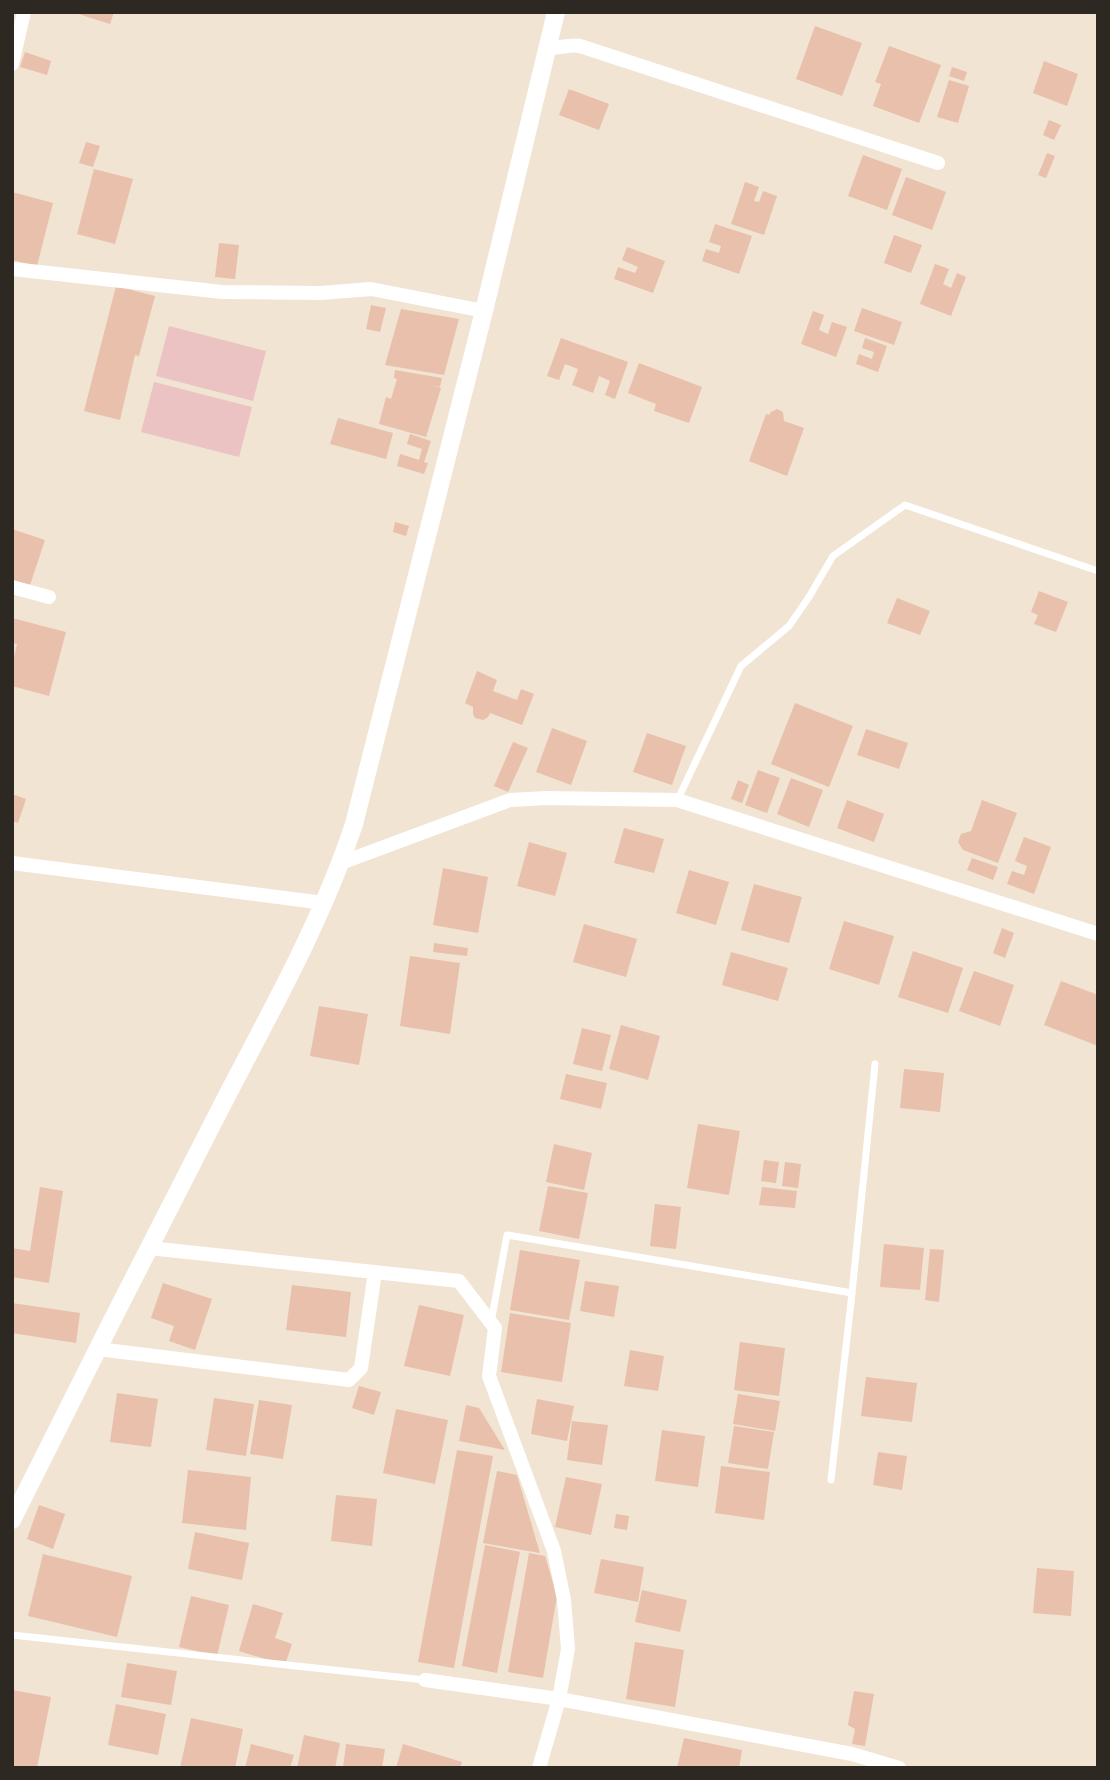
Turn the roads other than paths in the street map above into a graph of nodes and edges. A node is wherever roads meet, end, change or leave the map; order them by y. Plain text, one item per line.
1 (24, 12) edge
2 (556, 12) edge
3 (548, 47) junction
4 (12, 64) edge
5 (938, 163) dead end
6 (12, 269) edge
7 (484, 311) junction
8 (1098, 571) edge
9 (12, 587) edge
10 (49, 597) dead end
11 (677, 800) junction
12 (12, 863) edge
13 (341, 863) junction
14 (324, 903) junction
15 (1098, 934) edge
16 (875, 1064) dead end
17 (149, 1248) junction
18 (375, 1272) junction
19 (852, 1293) junction
20 (491, 1322) junction
21 (98, 1349) junction
22 (831, 1480) dead end
23 (18, 1499) edge
24 (12, 1520) edge
25 (12, 1635) edge
26 (425, 1681) joint
27 (559, 1699) junction
28 (850, 1761) edge
29 (540, 1768) edge
30 (899, 1768) edge

1 - 4 street
2 - 3 street
3 - 5 street
3 - 7 street
6 - 7 street
7 - 13 street
8 - 11 lane
9 - 10 street
11 - 13 street
11 - 15 street
12 - 14 street
13 - 14 street
14 - 17 street
16 - 19 lane
17 - 18 street
17 - 21 street
18 - 20 street
18 - 21 street
19 - 20 lane
19 - 22 lane
20 - 27 street
21 - 23 street
23 - 24 street
25 - 26 lane
26 - 27 street
27 - 28 street
27 - 29 street
28 - 30 street

